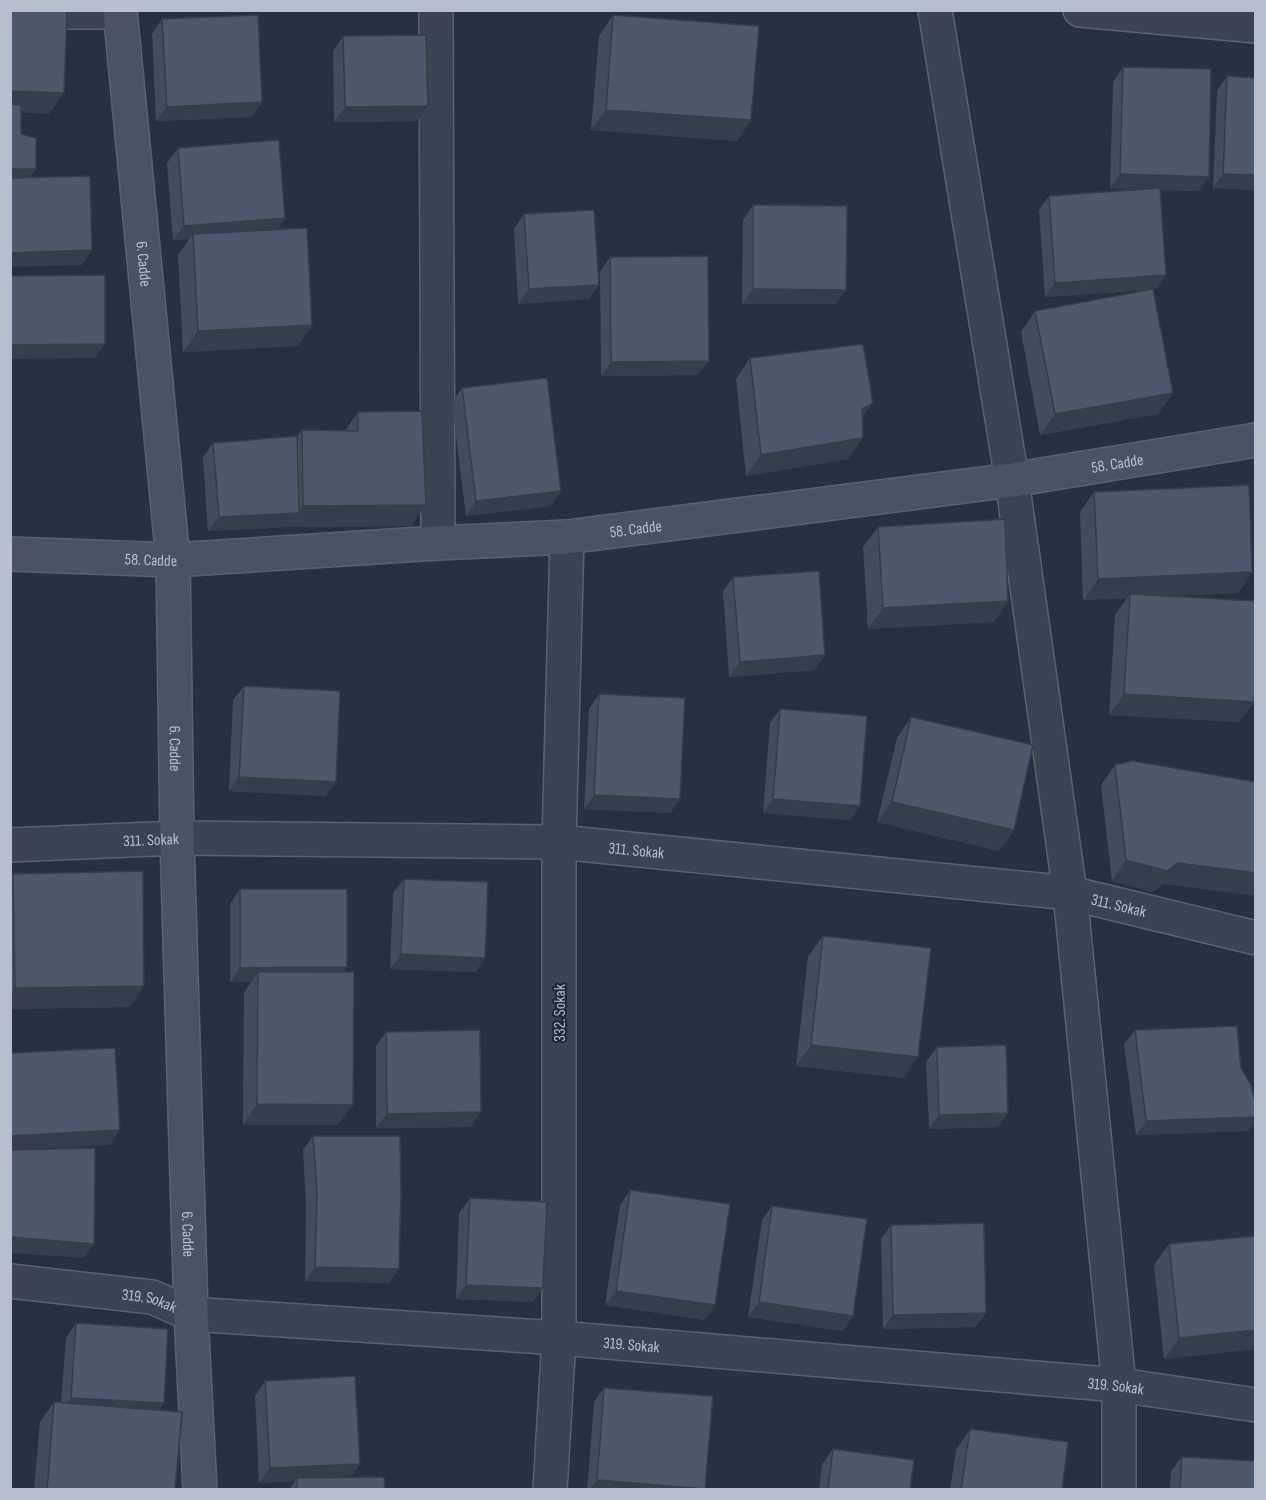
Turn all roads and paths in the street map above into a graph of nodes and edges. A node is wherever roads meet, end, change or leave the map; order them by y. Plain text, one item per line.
1 (436, 10) edge
2 (935, 10) edge
3 (1080, 10) edge
4 (120, 11) edge
5 (10, 12) edge
6 (1256, 26) edge
7 (1256, 440) edge
8 (1012, 480) junction
9 (567, 537) junction
10 (438, 543) junction
11 (10, 554) edge
12 (173, 560) junction
13 (177, 838) junction
14 (559, 842) junction
15 (10, 845) edge
16 (1070, 893) junction
17 (1256, 938) edge
18 (10, 1281) edge
19 (191, 1314) junction
20 (559, 1338) junction
21 (1119, 1385) junction
22 (1256, 1405) edge
23 (200, 1490) edge
24 (549, 1490) edge
25 (1119, 1490) edge

1 - 10 street
2 - 8 street
3 - 6 street
4 - 5 street
4 - 12 street, 6. Cadde
7 - 8 street, 58. Cadde
8 - 9 street, 58. Cadde
8 - 16 street
9 - 10 street, 58. Cadde
9 - 14 street, 332. Sokak
10 - 12 street, 58. Cadde
11 - 12 street, 58. Cadde
12 - 13 street, 6. Cadde
13 - 14 street, 311. Sokak
13 - 15 street, 311. Sokak
13 - 19 street, 6. Cadde
14 - 16 street, 311. Sokak
14 - 20 street, 332. Sokak
16 - 17 street, 311. Sokak
16 - 21 street
18 - 19 street, 319. Sokak
19 - 20 street, 319. Sokak
19 - 23 street, 6. Cadde
20 - 21 street, 319. Sokak
20 - 24 street, 332. Sokak
21 - 22 street, 319. Sokak
21 - 25 street

